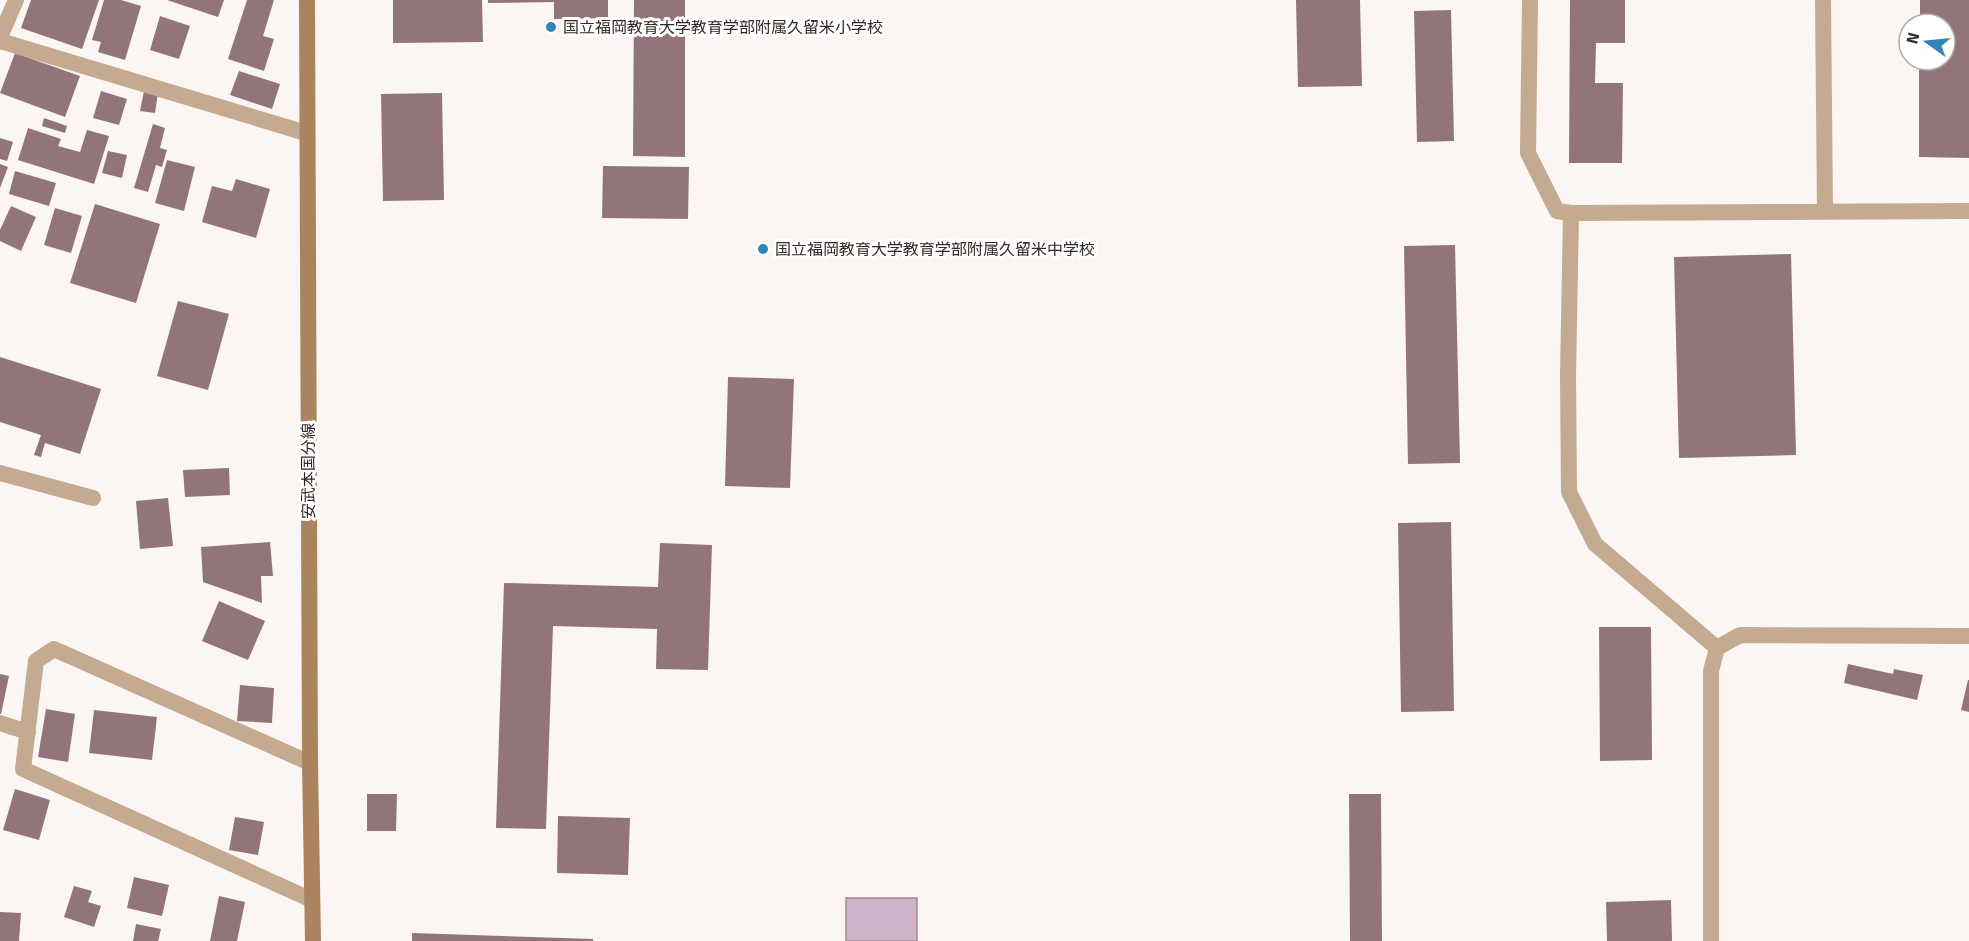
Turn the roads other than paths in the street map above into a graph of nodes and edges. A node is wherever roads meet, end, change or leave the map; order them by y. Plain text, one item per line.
1 (16, 0) edge
2 (306, 0) edge
3 (1530, 0) edge
4 (1823, 0) edge
5 (0, 39) edge
6 (306, 133) junction
7 (1825, 211) junction
8 (1969, 211) edge
9 (1571, 213) junction
10 (0, 474) edge
11 (93, 498) dead end
12 (1969, 636) edge
13 (1717, 648) junction
14 (0, 723) edge
15 (28, 732) junction
16 (310, 763) junction
17 (312, 900) junction
18 (313, 941) edge
19 (1712, 941) edge

1 - 5 street
2 - 6 main road, 安武本国分線
3 - 9 street
4 - 7 street
5 - 6 street
6 - 16 main road, 安武本国分線
7 - 8 street
7 - 9 street
9 - 13 street
10 - 11 street
12 - 13 street
13 - 19 street
14 - 15 street
15 - 16 street
15 - 17 street
16 - 17 main road, 安武本国分線
17 - 18 main road, 安武本国分線

